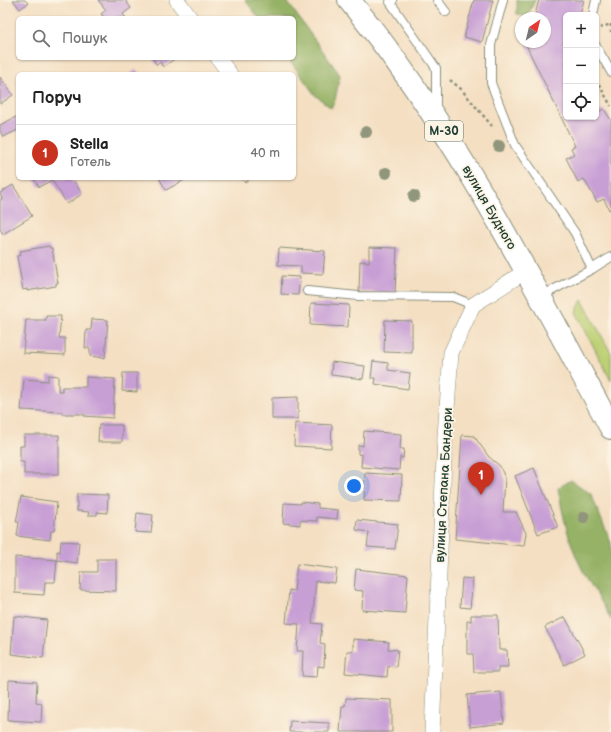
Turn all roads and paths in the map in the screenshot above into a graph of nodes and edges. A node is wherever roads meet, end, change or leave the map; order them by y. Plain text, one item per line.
1 (177, 0) edge
2 (349, 0) edge
3 (437, 0) edge
4 (503, 0) edge
5 (596, 0) edge
6 (391, 1) edge
7 (446, 12) dead end
8 (594, 12) edge
9 (189, 16) edge
10 (611, 24) edge
11 (599, 28) edge
12 (611, 32) edge
13 (597, 48) edge
14 (220, 60) edge
15 (436, 68) junction
16 (228, 72) edge
17 (611, 72) edge
18 (599, 84) edge
19 (611, 106) edge
20 (436, 117) junction
21 (512, 139) junction
22 (611, 257) edge
23 (592, 270) junction
24 (526, 271) junction
25 (307, 291) dead end
26 (540, 297) junction
27 (473, 305) junction
28 (611, 428) edge
29 (432, 732) edge

1 - 9 street
2 - 20 highway, вулиця Будного / М-30
3 - 7 lane
4 - 21 lane
5 - 8 lane
6 - 15 lane
10 - 11 path
10 - 12 path
13 - 17 lane
14 - 16 street
15 - 20 lane
15 - 21 path
18 - 19 path
20 - 24 highway, вулиця Будного / М-30
21 - 23 lane
22 - 23 lane
23 - 26 lane
24 - 26 highway, вулиця Будного / М-30
24 - 27 street
25 - 27 lane
26 - 28 highway, вулиця Будного / М-30
27 - 29 street, вулиця Степана Бандери

